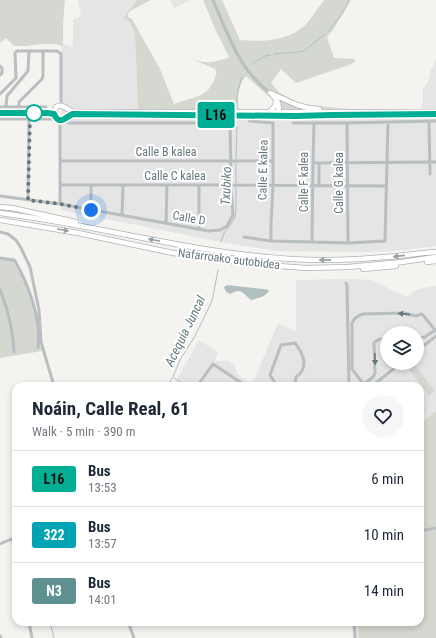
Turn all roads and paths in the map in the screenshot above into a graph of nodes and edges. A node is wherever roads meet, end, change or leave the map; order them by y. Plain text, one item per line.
1 (213, 0) edge
2 (29, 51) junction
3 (43, 51) junction
4 (0, 66) edge
5 (0, 75) edge
6 (0, 94) edge
7 (272, 95) junction
8 (276, 101) junction
9 (61, 105) junction
10 (6, 107) junction
11 (19, 107) junction
12 (46, 107) dead end
13 (0, 108) edge
14 (68, 109) junction
15 (19, 112) junction
16 (278, 112) junction
17 (349, 112) junction
18 (0, 113) edge
19 (436, 113) edge
20 (268, 114) junction
21 (230, 115) junction
22 (296, 116) junction
23 (59, 117) junction
24 (0, 119) edge
25 (30, 119) junction
26 (248, 121) dead end
27 (429, 121) junction
28 (435, 121) edge
29 (388, 122) junction
30 (230, 123) junction
31 (293, 123) dead end
32 (314, 123) junction
33 (347, 123) junction
34 (60, 161) junction
35 (233, 161) junction
36 (272, 161) junction
37 (348, 162) junction
38 (429, 162) junction
39 (436, 162) edge
40 (313, 163) junction
41 (319, 163) junction
42 (340, 163) junction
43 (387, 163) junction
44 (430, 174) dead end
45 (60, 185) junction
46 (91, 185) junction
47 (123, 185) junction
48 (167, 185) junction
49 (199, 185) junction
50 (231, 185) junction
51 (313, 185) junction
52 (348, 185) junction
53 (273, 186) junction
54 (319, 186) junction
55 (340, 186) junction
56 (386, 186) junction
57 (0, 196) edge
58 (28, 200) junction
59 (60, 204) junction
60 (0, 208) edge
61 (91, 210) junction
62 (0, 213) edge
63 (122, 216) junction
64 (0, 222) edge
65 (166, 223) junction
66 (99, 229) junction
67 (198, 229) junction
68 (0, 232) edge
69 (244, 237) dead end
70 (271, 241) junction
71 (312, 242) junction
72 (348, 243) junction
73 (435, 251) edge
74 (436, 257) edge
75 (0, 258) edge
76 (436, 261) edge
77 (306, 268) junction
78 (346, 283) dead end
79 (0, 289) edge
80 (436, 330) edge
81 (436, 336) edge
82 (424, 337) edge
83 (380, 339) edge
84 (424, 345) edge
85 (38, 347) dead end
86 (14, 352) dead end
87 (392, 370) edge
88 (53, 382) edge
89 (200, 382) edge
90 (240, 382) edge
91 (274, 382) edge
92 (295, 382) edge
93 (348, 382) edge
94 (362, 382) edge
95 (368, 382) edge
96 (377, 382) edge
97 (436, 528) edge
98 (424, 530) edge
99 (12, 539) edge
100 (0, 544) edge
101 (30, 626) edge
102 (130, 626) edge
103 (354, 626) edge
104 (32, 638) edge
105 (134, 638) edge
106 (355, 638) edge

1 - 7 street
2 - 3 street
2 - 6 street
2 - 10 street
3 - 9 street
3 - 11 street
4 - 5 street
7 - 8 highway
7 - 16 highway
7 - 17 highway
8 - 16 highway
8 - 20 highway
9 - 14 highway
9 - 23 highway
10 - 11 street
10 - 13 street
11 - 12 street
11 - 15 street
14 - 20 highway
14 - 23 highway
15 - 18 street
15 - 23 street
16 - 17 highway
16 - 20 highway
16 - 22 highway
17 - 19 highway
18 - 23 street
19 - 22 highway
20 - 21 highway
20 - 22 highway
21 - 23 highway
21 - 30 street, Calle D
23 - 25 street
23 - 30 street
23 - 34 street
24 - 25 street
25 - 58 street
26 - 36 street, Calle E kalea
27 - 28 street
27 - 29 street
27 - 38 street
29 - 33 street
29 - 43 street
30 - 35 street, Calle D
31 - 32 street
32 - 33 street
32 - 40 street, Calle F kalea
33 - 37 street, Calle G kalea
34 - 35 street, Calle B kalea
34 - 45 street
35 - 36 street, Calle B kalea
35 - 50 street, Calle D
36 - 53 street, Calle E kalea
37 - 42 street
37 - 43 street
37 - 52 street, Calle G kalea
38 - 39 street
38 - 43 street
38 - 44 street
40 - 41 street
40 - 51 street, Calle F kalea
41 - 42 street
41 - 54 street
42 - 55 street
43 - 56 street
45 - 46 street, Calle C kalea
45 - 59 street
46 - 47 street, Calle C kalea
46 - 61 street
47 - 48 street, Calle C kalea
47 - 63 street
48 - 49 street, Calle C kalea
48 - 65 street
49 - 50 street, Calle C kalea
49 - 67 street
50 - 53 street, Calle C kalea
50 - 67 street, Calle D
51 - 53 street, Calle C kalea
51 - 54 street, Calle C kalea
51 - 71 street, Calle F kalea
52 - 55 street, Calle C kalea
52 - 56 street, Calle C kalea
52 - 72 street, Calle G kalea
53 - 70 street, Calle E kalea
54 - 55 street, Calle C kalea
56 - 72 street
57 - 58 street, Calle D
58 - 59 street, Calle D
59 - 61 street, Calle D
60 - 66 highway
61 - 63 street, Calle D
62 - 66 highway
63 - 65 street, Calle D
64 -> 77 highway, Nafarroako autobidea
65 - 67 street, Calle D
73 -> 66 highway, Nafarroako autobidea
68 - 88 street
69 - 70 street
70 - 71 street
71 - 72 street
74 - 77 highway, Nafarroako autobidea
75 - 85 street
76 - 77 highway
78 - 93 street
79 - 86 street
80 - 82 street
80 -> 94 street
81 - 84 street
83 -> 95 street
87 - 96 street
89 - 90 street
91 - 92 street
97 - 98 street
99 - 100 street
101 - 104 street
102 - 105 street
103 - 106 street

